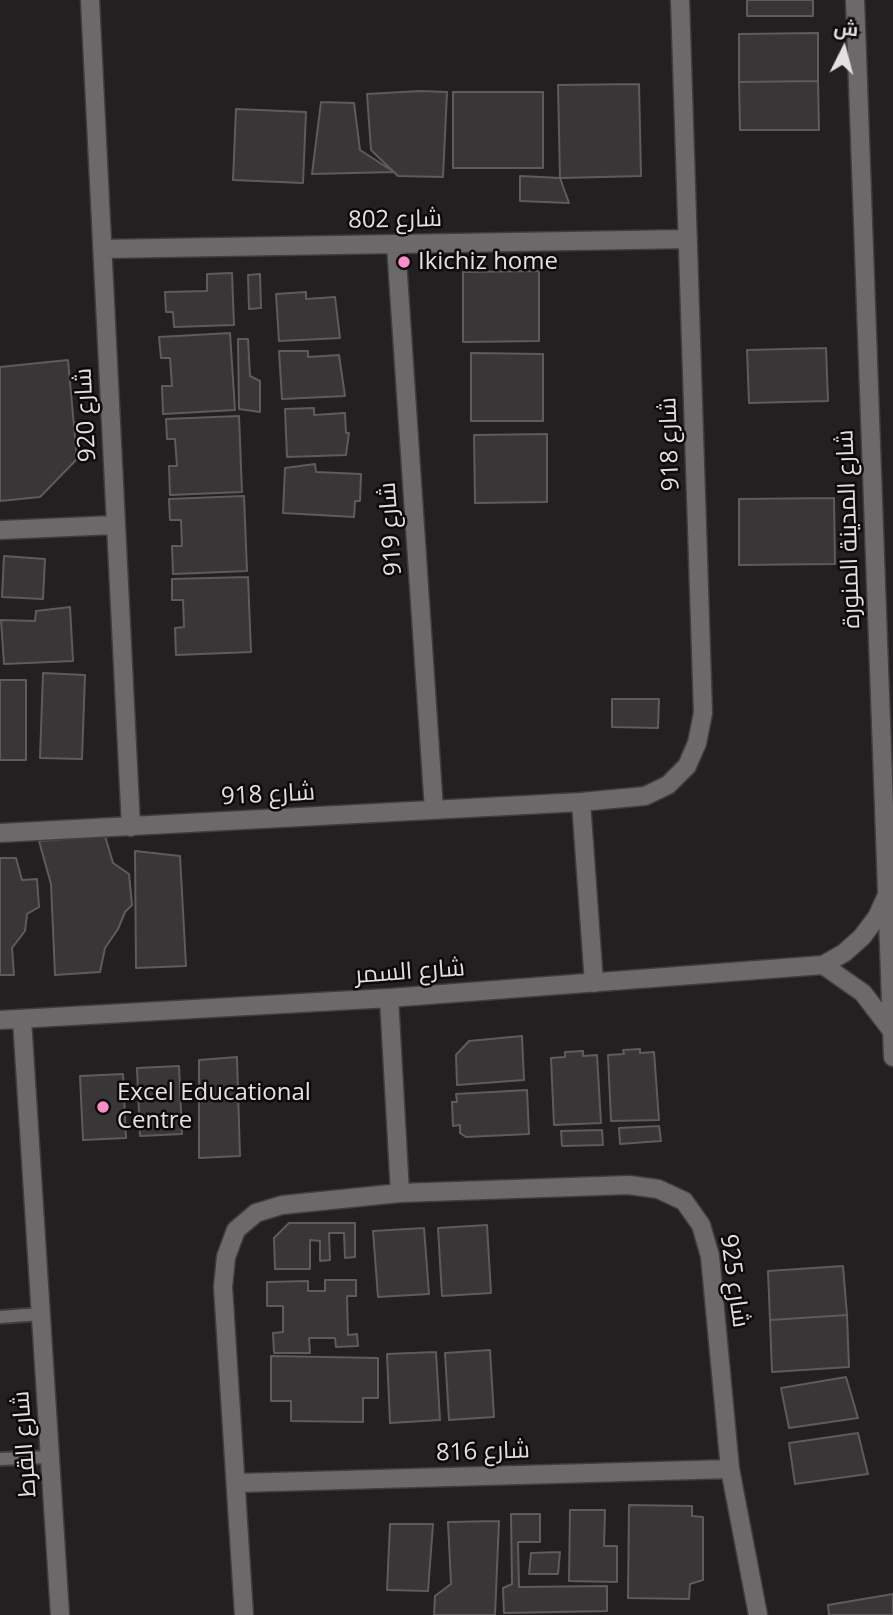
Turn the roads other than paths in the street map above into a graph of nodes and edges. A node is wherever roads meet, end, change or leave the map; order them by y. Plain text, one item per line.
1 (90, 0) edge
2 (680, 0) edge
3 (855, 0) edge
4 (688, 239) junction
5 (396, 245) junction
6 (103, 249) junction
7 (115, 525) junction
8 (0, 530) edge
9 (580, 802) junction
10 (434, 810) junction
11 (131, 827) junction
12 (0, 833) edge
13 (887, 895) junction
14 (823, 965) junction
15 (594, 983) junction
16 (389, 999) junction
17 (22, 1019) junction
18 (0, 1020) edge
19 (892, 1031) edge
20 (893, 1057) edge
21 (400, 1194) junction
22 (41, 1314) junction
23 (0, 1317) edge
24 (50, 1457) junction
25 (0, 1458) edge
26 (730, 1469) junction
27 (238, 1483) junction
28 (60, 1615) edge
29 (244, 1615) edge
30 (758, 1615) edge

1 - 6 street, شارع 920
2 - 4 street, شارع 918
3 - 13 street, شارع المدينة المنورة
4 - 5 street, شارع 802
4 - 9 street, شارع 918
5 - 6 street, شارع 802
5 - 10 street, شارع 919
6 - 7 street, شارع 920
7 - 8 street
7 - 11 street, شارع 920
9 - 10 street, شارع 918
9 - 15 street
10 - 11 street, شارع 918
11 - 12 street, شارع 918
13 - 14 street, شارع السمر
13 - 19 street, شارع المدينة المنورة
14 - 15 street, شارع السمر
14 - 19 street
15 - 16 street, شارع السمر
16 - 17 street, شارع السمر
16 - 21 street
17 - 18 street, شارع السمر
17 - 22 street, شارع القرط
19 - 20 street, شارع المدينة المنورة
21 - 26 street, شارع 925
21 - 27 street, شارع 925
22 - 23 lane
22 - 24 street, شارع القرط
24 - 25 lane
24 - 28 street, شارع القرط
26 - 27 street, شارع 816
26 - 30 street, شارع 925
27 - 29 street, شارع 925

